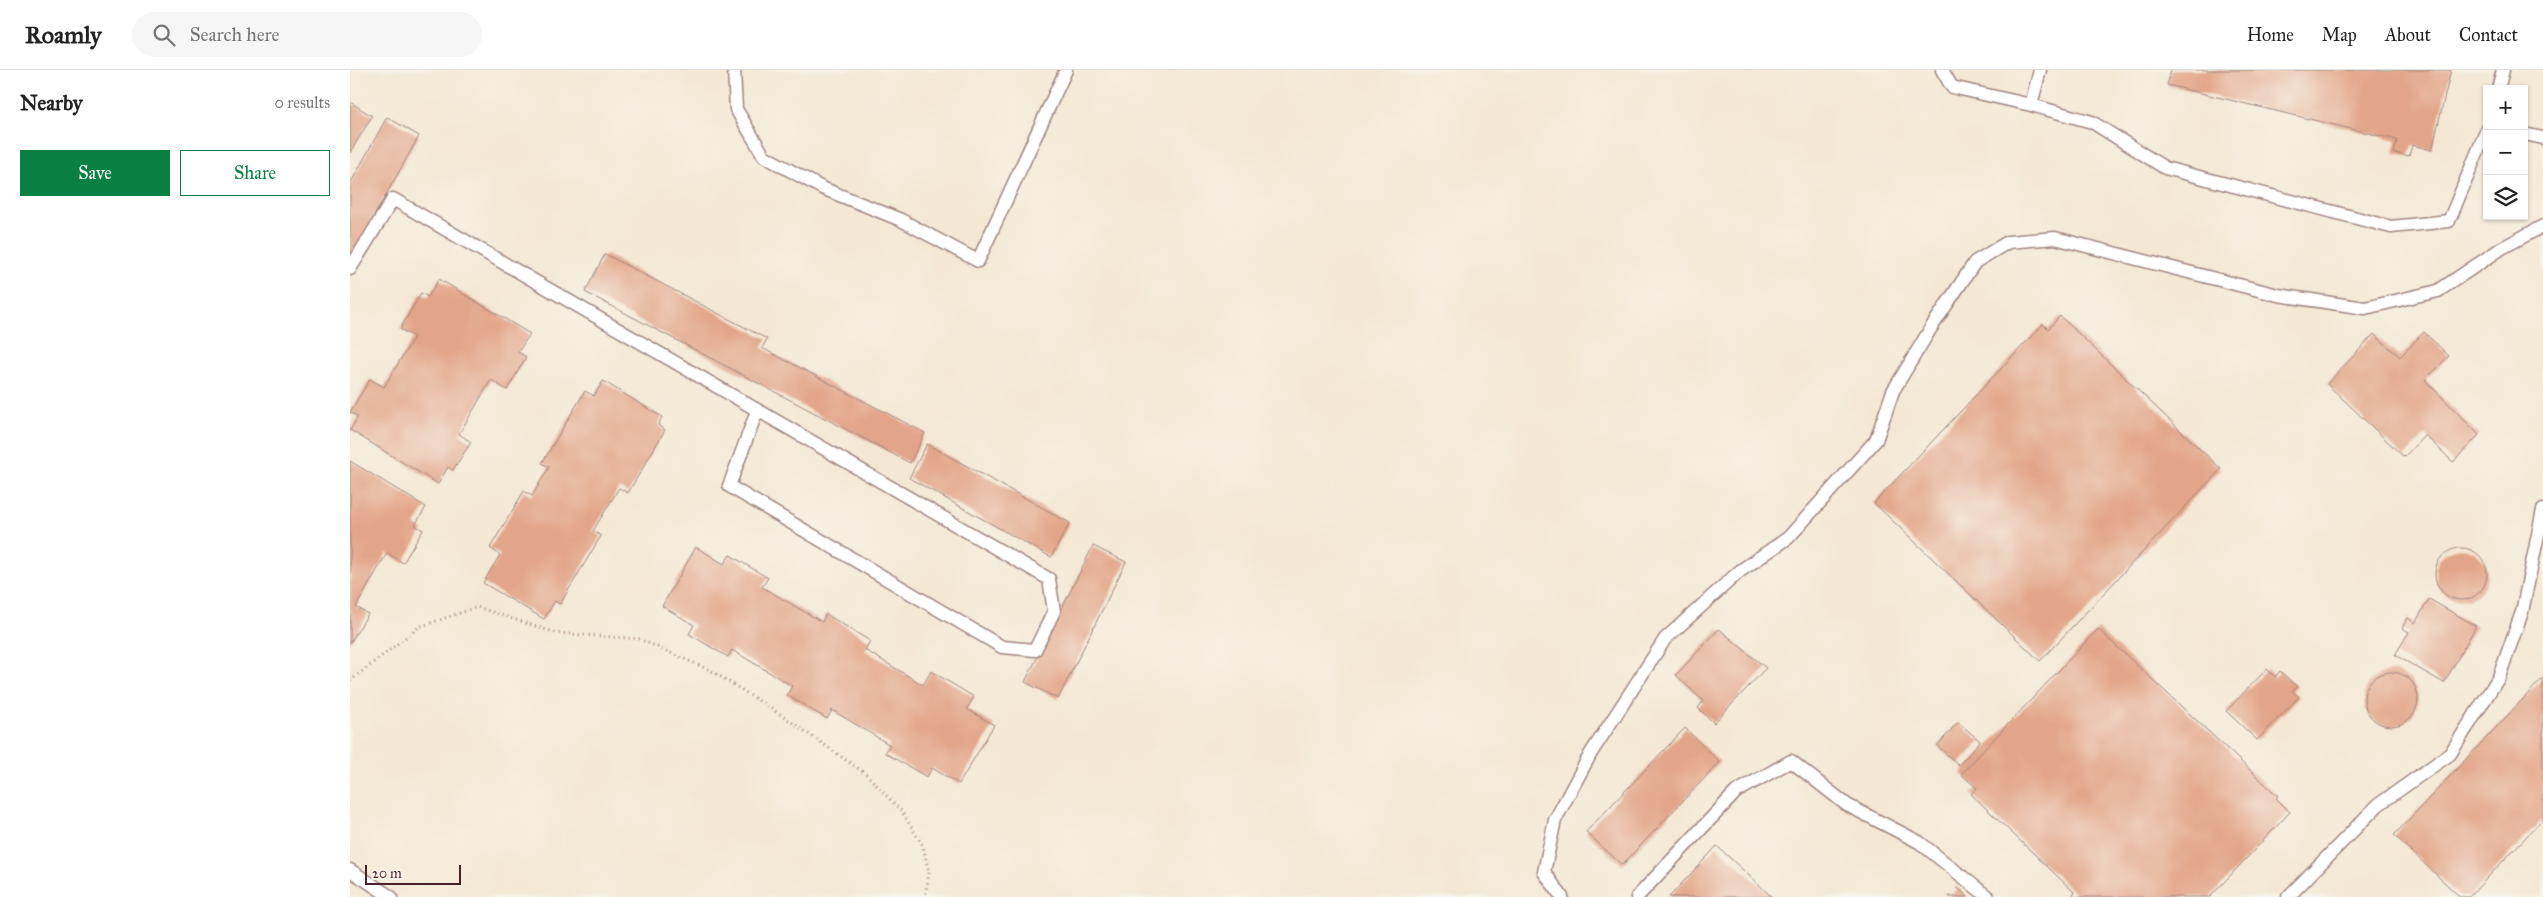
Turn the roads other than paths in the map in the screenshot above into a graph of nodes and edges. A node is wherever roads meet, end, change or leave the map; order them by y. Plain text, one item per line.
1 (734, 70) edge
2 (1066, 70) edge
3 (1942, 70) edge
4 (2040, 70) edge
5 (2504, 70) edge
6 (2499, 85) edge
7 (2032, 105) junction
8 (2487, 130) edge
9 (2528, 135) edge
10 (2543, 138) edge
11 (2543, 226) edge
12 (350, 269) edge
13 (757, 411) junction
14 (2543, 510) edge
15 (350, 870) edge
16 (391, 897) edge
17 (1562, 897) edge
18 (1637, 897) edge
19 (1988, 897) edge
20 (2288, 897) edge

1 - 2 lane
3 - 7 lane
4 - 7 lane
5 - 6 lane
7 - 8 lane
9 - 10 lane
11 - 17 lane
12 - 13 lane
13 - 13 lane
14 - 20 lane
15 - 16 lane
18 - 19 lane

